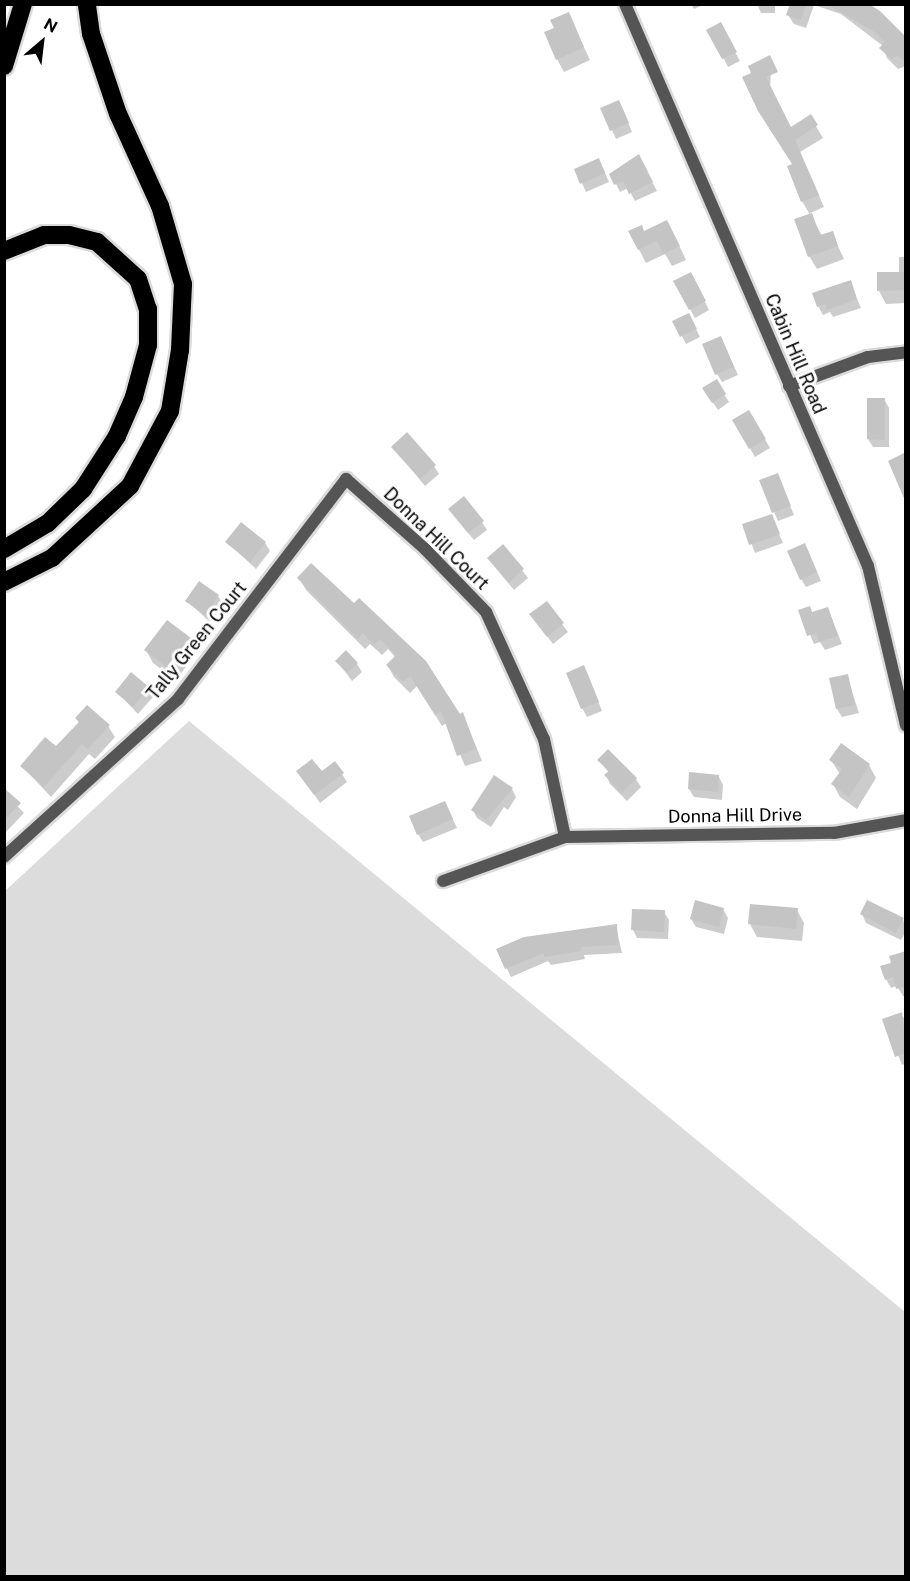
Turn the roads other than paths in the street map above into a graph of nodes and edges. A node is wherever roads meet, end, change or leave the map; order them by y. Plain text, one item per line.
1 (23, 4) edge
2 (87, 4) edge
3 (625, 4) edge
4 (4, 66) edge
5 (4, 251) edge
6 (906, 352) edge
7 (789, 386) junction
8 (323, 509) joint
9 (4, 549) edge
10 (4, 582) edge
11 (906, 726) edge
12 (906, 820) edge
13 (565, 837) junction
14 (4, 857) edge
15 (443, 881) dead end

1 - 4 highway
2 - 10 highway
3 - 7 street, Cabin Hill Road
5 - 9 highway
6 - 7 street
7 - 11 street, Cabin Hill Road
8 - 13 street, Donna Hill Court
8 - 14 street, Tally Green Court
12 - 13 street, Donna Hill Drive
13 - 15 street, Donna Hill Drive

